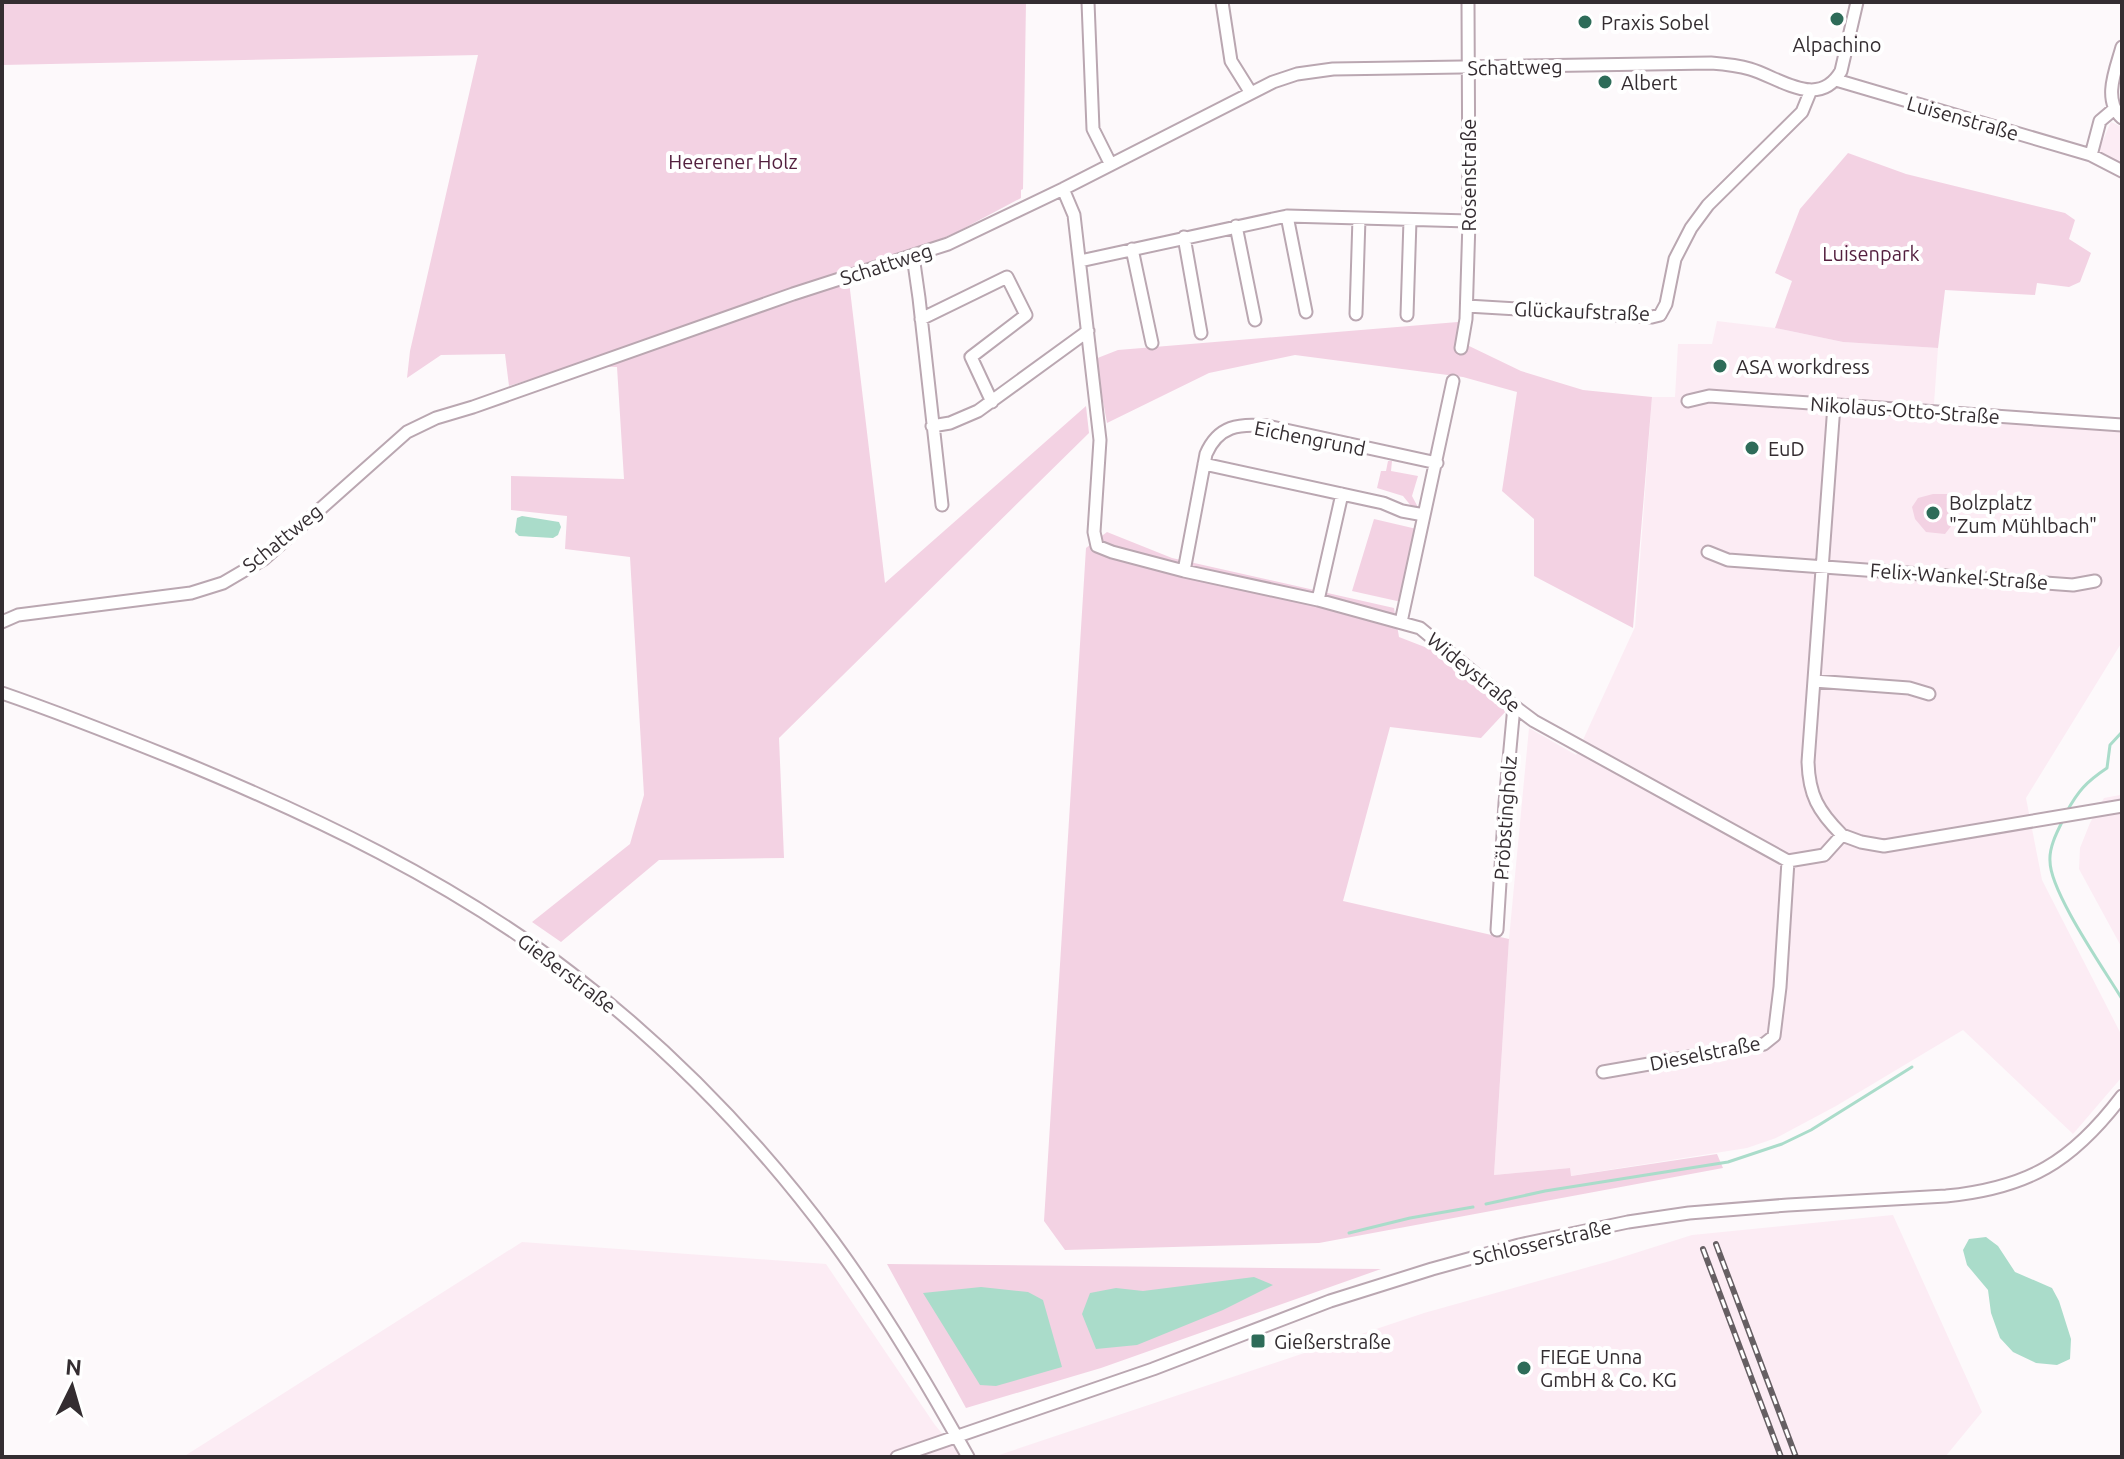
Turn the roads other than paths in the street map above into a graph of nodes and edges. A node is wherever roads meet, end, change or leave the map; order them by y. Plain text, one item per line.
1 (1088, 2) edge
2 (1222, 2) edge
3 (1468, 2) edge
4 (1857, 2) edge
5 (2122, 47) edge
6 (1468, 68) junction
7 (1836, 80) junction
8 (1811, 90) junction
9 (1251, 93) junction
10 (2118, 114) edge
11 (2091, 155) junction
12 (1110, 163) junction
13 (2122, 171) edge
14 (1063, 189) junction
15 (1287, 216) junction
16 (1359, 218) junction
17 (1410, 220) junction
18 (1469, 221) junction
19 (1236, 226) junction
20 (1184, 237) junction
21 (1132, 249) junction
22 (913, 256) junction
23 (1080, 261) junction
24 (1467, 306) junction
25 (1306, 312) dead end
26 (1356, 314) dead end
27 (1407, 315) dead end
28 (921, 319) junction
29 (1255, 320) dead end
30 (1088, 331) junction
31 (1201, 333) dead end
32 (1152, 343) dead end
33 (1461, 348) dead end
34 (1453, 381) dead end
35 (1688, 401) dead end
36 (992, 402) junction
37 (1834, 405) junction
38 (2122, 425) edge
39 (932, 426) junction
40 (1437, 463) junction
41 (1204, 464) junction
42 (1342, 494) junction
43 (942, 505) dead end
44 (1424, 515) junction
45 (1708, 552) dead end
46 (1822, 567) junction
47 (1184, 571) junction
48 (2095, 581) dead end
49 (1318, 600) junction
50 (2, 622) edge
51 (1401, 622) junction
52 (1814, 681) junction
53 (2, 693) edge
54 (1929, 694) dead end
55 (1514, 706) junction
56 (2122, 806) edge
57 (1842, 835) junction
58 (1788, 861) junction
59 (1497, 930) dead end
60 (1603, 1072) dead end
61 (2122, 1096) edge
62 (957, 1437) junction
63 (897, 1457) edge
64 (968, 1457) edge

1 - 12 street
2 - 9 street
3 - 6 street, Rosenstraße
4 - 7 street
5 - 10 street
6 - 8 street, Schattweg
6 - 9 street, Schattweg
6 - 18 street, Rosenstraße
7 - 8 street
7 - 11 street, Luisenstraße
8 - 24 street, Glückaufstraße
9 - 12 street, Schattweg
10 - 11 street
11 - 13 street, Luisenstraße
12 - 14 street, Schattweg
14 - 22 street, Schattweg
14 - 23 street, Wideystraße
15 - 16 street
15 - 19 street
15 - 25 street
16 - 17 street
16 - 26 street
17 - 18 street
17 - 27 street
18 - 24 street, Rosenstraße
19 - 20 street
19 - 29 street
20 - 21 street
20 - 31 street
21 - 23 street
21 - 32 street
22 - 28 street
22 - 50 street, Schattweg
23 - 30 street, Wideystraße
24 - 33 street, Rosenstraße
28 - 36 street
28 - 39 street
30 - 36 street
30 - 47 street, Wideystraße
34 - 40 street
35 - 37 street, Nikolaus-Otto-Straße
36 - 39 street
37 - 38 street, Nikolaus-Otto-Straße
37 - 46 street
39 - 43 street
40 - 41 street, Eichengrund
40 - 44 street
41 - 42 street
41 - 47 street, Eichengrund
42 - 44 street
42 - 49 street
44 - 51 street
45 - 46 street, Felix-Wankel-Straße
46 - 48 street, Felix-Wankel-Straße
46 - 52 street
47 - 49 street, Wideystraße
49 - 51 street, Wideystraße
51 - 55 street, Wideystraße
52 - 54 street
52 - 57 street
53 - 62 street, Gießerstraße
55 - 58 street, Wideystraße
55 - 59 street, Pröbstingholz
56 - 57 street
57 - 58 street
58 - 60 street, Dieselstraße
61 - 62 street, Schlosserstraße
62 - 63 street, Schlosserstraße
62 - 64 street, Gießerstraße

